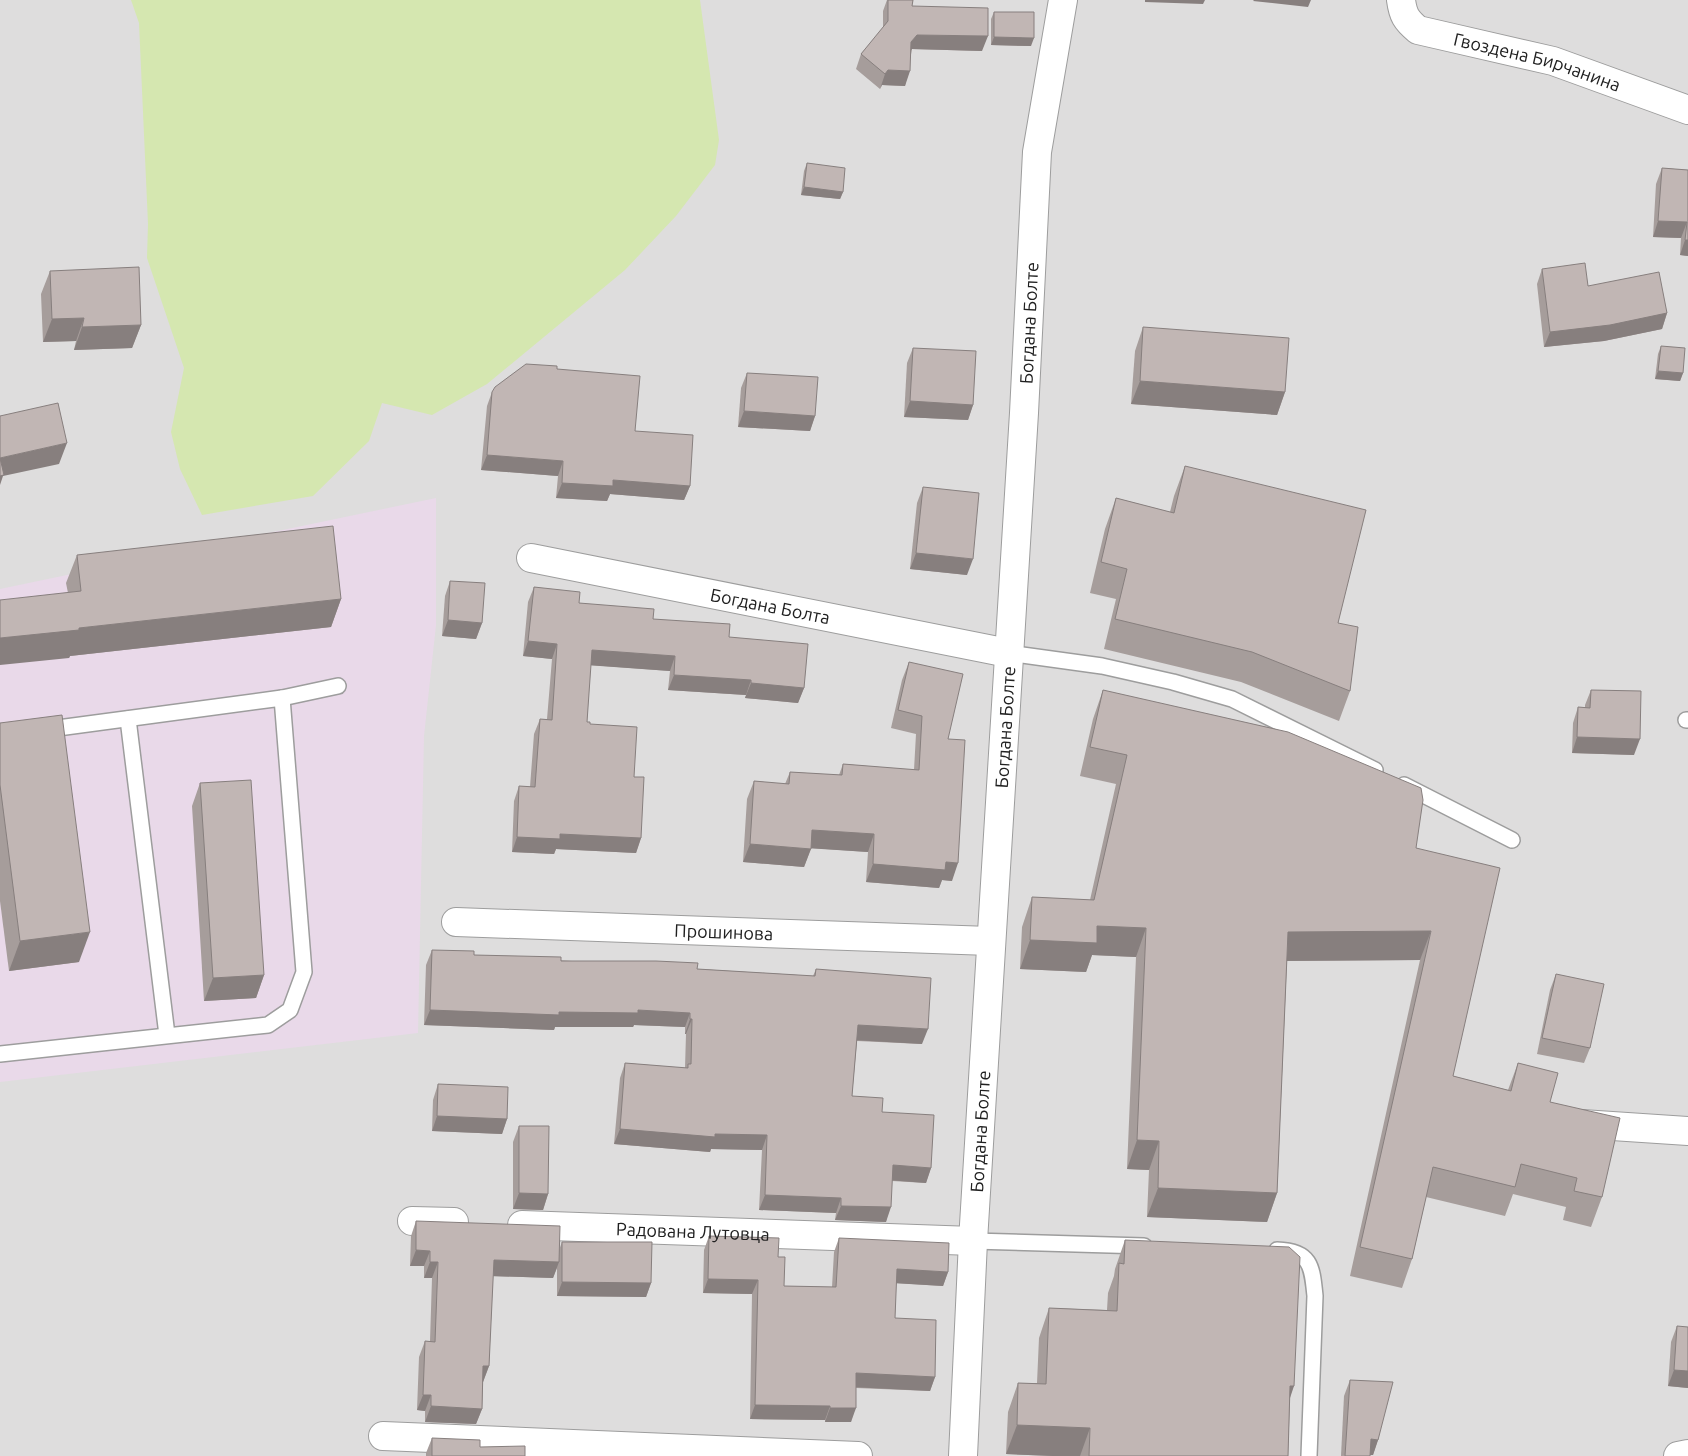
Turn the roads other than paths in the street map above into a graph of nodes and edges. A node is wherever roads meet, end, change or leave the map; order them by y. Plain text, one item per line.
1 (1063, 0) edge
2 (1401, 0) edge
3 (1688, 110) edge
4 (531, 558) dead end
5 (1008, 653) junction
6 (338, 686) dead end
7 (282, 698) junction
8 (128, 718) junction
9 (30, 731) edge
10 (1512, 840) dead end
11 (456, 922) dead end
12 (990, 941) junction
13 (167, 1035) junction
14 (0, 1054) edge
15 (1572, 1123) edge
16 (1688, 1131) edge
17 (412, 1221) dead end
18 (973, 1242) junction
19 (1162, 1247) edge
20 (1261, 1250) edge
21 (383, 1436) dead end
22 (1688, 1454) edge
23 (858, 1456) edge
24 (963, 1456) edge
25 (1309, 1456) edge
26 (1678, 1456) edge

1 - 5 street, Богдана Болте
2 - 3 street, Гвоздена Бирчанина
4 - 5 street, Богдана Болта
5 - 10 lane
5 - 12 street, Богдана Болте
6 - 7 lane
7 - 8 lane
7 - 13 lane
8 - 9 lane
8 - 13 lane
11 - 12 street, Прошинова
12 - 18 street, Богдана Болте
13 - 14 lane
15 - 16 street
17 - 18 street, Радована Лутовца
18 - 19 lane
18 - 24 street, Богдана Болте
20 - 25 lane
21 - 23 street
22 - 26 street

